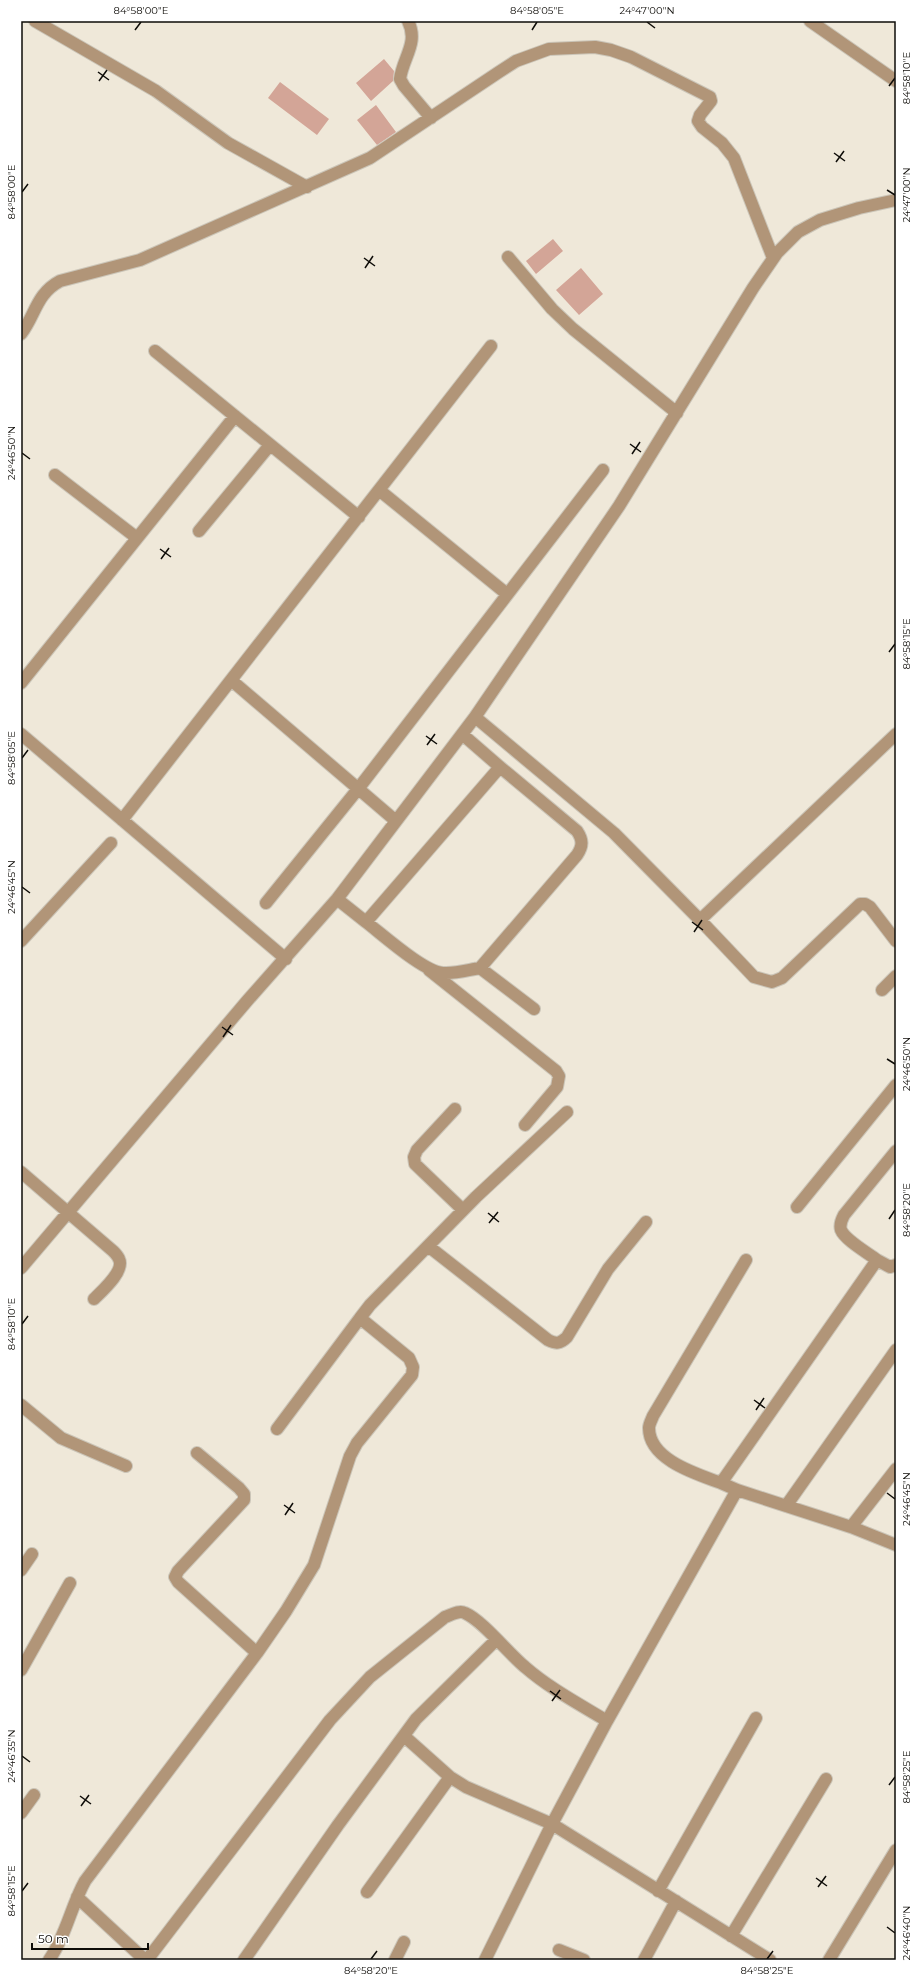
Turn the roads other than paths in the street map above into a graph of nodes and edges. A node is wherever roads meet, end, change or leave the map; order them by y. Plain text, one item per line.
1 (35, 21) edge
2 (408, 21) edge
3 (810, 21) edge
4 (896, 81) edge
5 (431, 118) junction
6 (307, 187) junction
7 (896, 200) edge
8 (508, 257) dead end
9 (773, 258) junction
10 (21, 334) edge
11 (491, 346) dead end
12 (155, 351) dead end
13 (677, 413) junction
14 (235, 416) junction
15 (270, 445) junction
16 (604, 470) dead end
17 (55, 475) dead end
18 (379, 490) junction
19 (359, 516) junction
20 (199, 531) dead end
21 (137, 538) junction
22 (507, 594) junction
23 (231, 680) junction
24 (21, 683) edge
25 (475, 716) junction
26 (21, 734) edge
27 (462, 734) junction
28 (896, 734) edge
29 (500, 767) junction
30 (358, 789) junction
31 (122, 820) junction
32 (396, 821) junction
33 (111, 843) dead end
34 (337, 899) junction
35 (266, 903) dead end
36 (700, 920) junction
37 (366, 922) junction
38 (21, 941) edge
39 (896, 941) edge
40 (286, 959) junction
41 (480, 968) junction
42 (429, 970) junction
43 (896, 976) edge
44 (882, 990) dead end
45 (534, 1009) dead end
46 (896, 1084) edge
47 (455, 1109) dead end
48 (567, 1112) dead end
49 (525, 1125) dead end
50 (896, 1151) edge
51 (21, 1172) edge
52 (798, 1207) dead end
53 (463, 1210) junction
54 (68, 1211) junction
55 (646, 1222) dead end
56 (428, 1246) junction
57 (746, 1260) dead end
58 (877, 1260) junction
59 (896, 1265) edge
60 (21, 1268) edge
61 (94, 1299) dead end
62 (360, 1318) junction
63 (896, 1350) edge
64 (21, 1405) edge
65 (277, 1429) dead end
66 (197, 1452) dead end
67 (126, 1466) dead end
68 (896, 1469) edge
69 (721, 1483) junction
70 (737, 1490) junction
71 (786, 1506) junction
72 (851, 1527) junction
73 (896, 1545) edge
74 (32, 1554) dead end
75 (21, 1570) edge
76 (70, 1583) dead end
77 (496, 1640) junction
78 (257, 1653) junction
79 (21, 1670) edge
80 (756, 1718) dead end
81 (607, 1721) junction
82 (404, 1736) junction
83 (450, 1777) junction
84 (826, 1779) dead end
85 (34, 1795) dead end
86 (21, 1813) edge
87 (552, 1824) junction
88 (896, 1850) edge
89 (658, 1891) junction
90 (367, 1892) dead end
91 (76, 1897) junction
92 (676, 1902) junction
93 (731, 1936) junction
94 (404, 1942) dead end
95 (559, 1950) dead end
96 (755, 1956) edge
97 (49, 1960) edge
98 (146, 1960) edge
99 (244, 1960) edge
100 (395, 1960) edge
101 (485, 1960) edge
102 (584, 1960) edge
103 (644, 1960) edge
104 (770, 1960) edge
105 (829, 1960) edge

1 - 6 street
2 - 5 street
3 - 4 street
5 - 6 street
5 - 9 street
6 - 10 street
7 - 9 street
8 - 13 street
9 - 13 street
11 - 18 street
12 - 14 street
13 - 25 street
14 - 15 street
14 - 21 street
15 - 19 street
15 - 20 street
16 - 22 street
17 - 21 street
18 - 19 street
18 - 22 street
19 - 23 street
21 - 24 street
22 - 30 street
23 - 30 street
23 - 31 street
25 - 27 street
25 - 36 street
26 - 31 street
27 - 29 street
27 - 32 street
28 - 36 street
29 - 37 street
29 - 41 street
30 - 32 street
30 - 35 street
31 - 40 street
32 - 34 street
33 - 38 street
34 - 37 street
34 - 40 street
36 - 39 street
37 - 42 street
40 - 54 street
41 - 42 street
41 - 45 street
42 - 49 street
43 - 44 street
46 - 52 street
47 - 53 street
48 - 53 street
50 - 58 street
51 - 54 street
53 - 56 street
54 - 60 street
54 - 61 street
55 - 56 street
56 - 62 street
57 - 69 street
58 - 59 street
58 - 69 street
62 - 65 street
62 - 78 street
63 - 71 street
64 - 67 street
66 - 78 street
68 - 72 street
69 - 70 street
70 - 71 street
70 - 81 street
71 - 72 street
72 - 73 street
74 - 75 street
76 - 79 street
77 - 81 street
77 - 82 street
77 - 98 street
78 - 91 street
80 - 89 street
81 - 87 street
82 - 83 street
82 - 99 street
83 - 87 street
83 - 90 street
84 - 93 street
85 - 86 street
87 - 89 street
87 - 101 street
88 - 105 street
89 - 92 street
91 - 97 street
91 - 98 street
92 - 93 street
92 - 103 street
93 - 96 street
94 - 100 street
95 - 102 street
96 - 104 street

